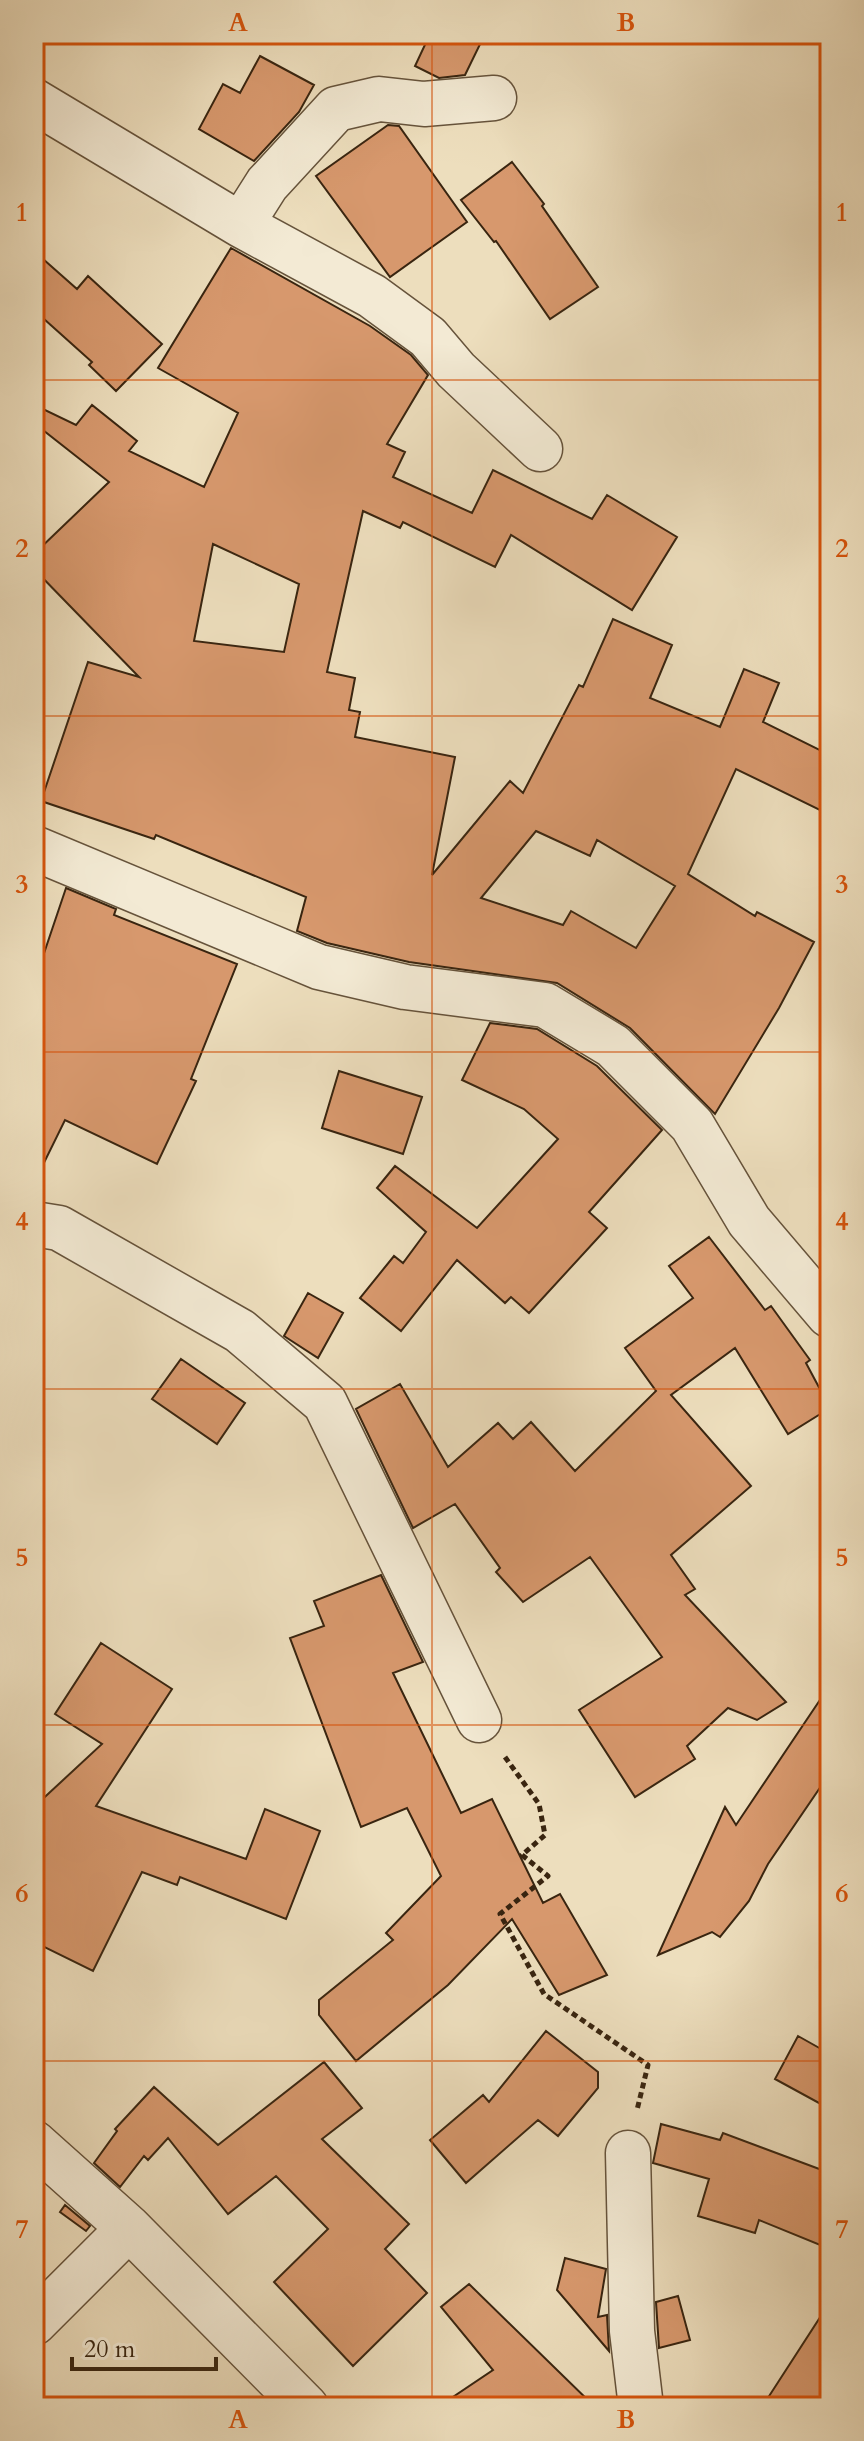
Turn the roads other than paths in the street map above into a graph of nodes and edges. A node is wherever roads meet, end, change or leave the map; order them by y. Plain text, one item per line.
1 (494, 98) dead end
2 (34, 101) edge
3 (241, 225) junction
4 (540, 449) dead end
5 (34, 848) edge
6 (34, 1224) edge
7 (829, 1315) edge
8 (479, 1720) road end
9 (34, 2143) edge
10 (628, 2153) road end
11 (129, 2228) junction
12 (34, 2323) edge
13 (306, 2407) edge
14 (641, 2407) edge

1 - 3 street
2 - 3 street
3 - 4 street
5 - 7 street
6 - 8 street
9 - 11 street
10 - 14 street
11 - 12 street
11 - 13 street

